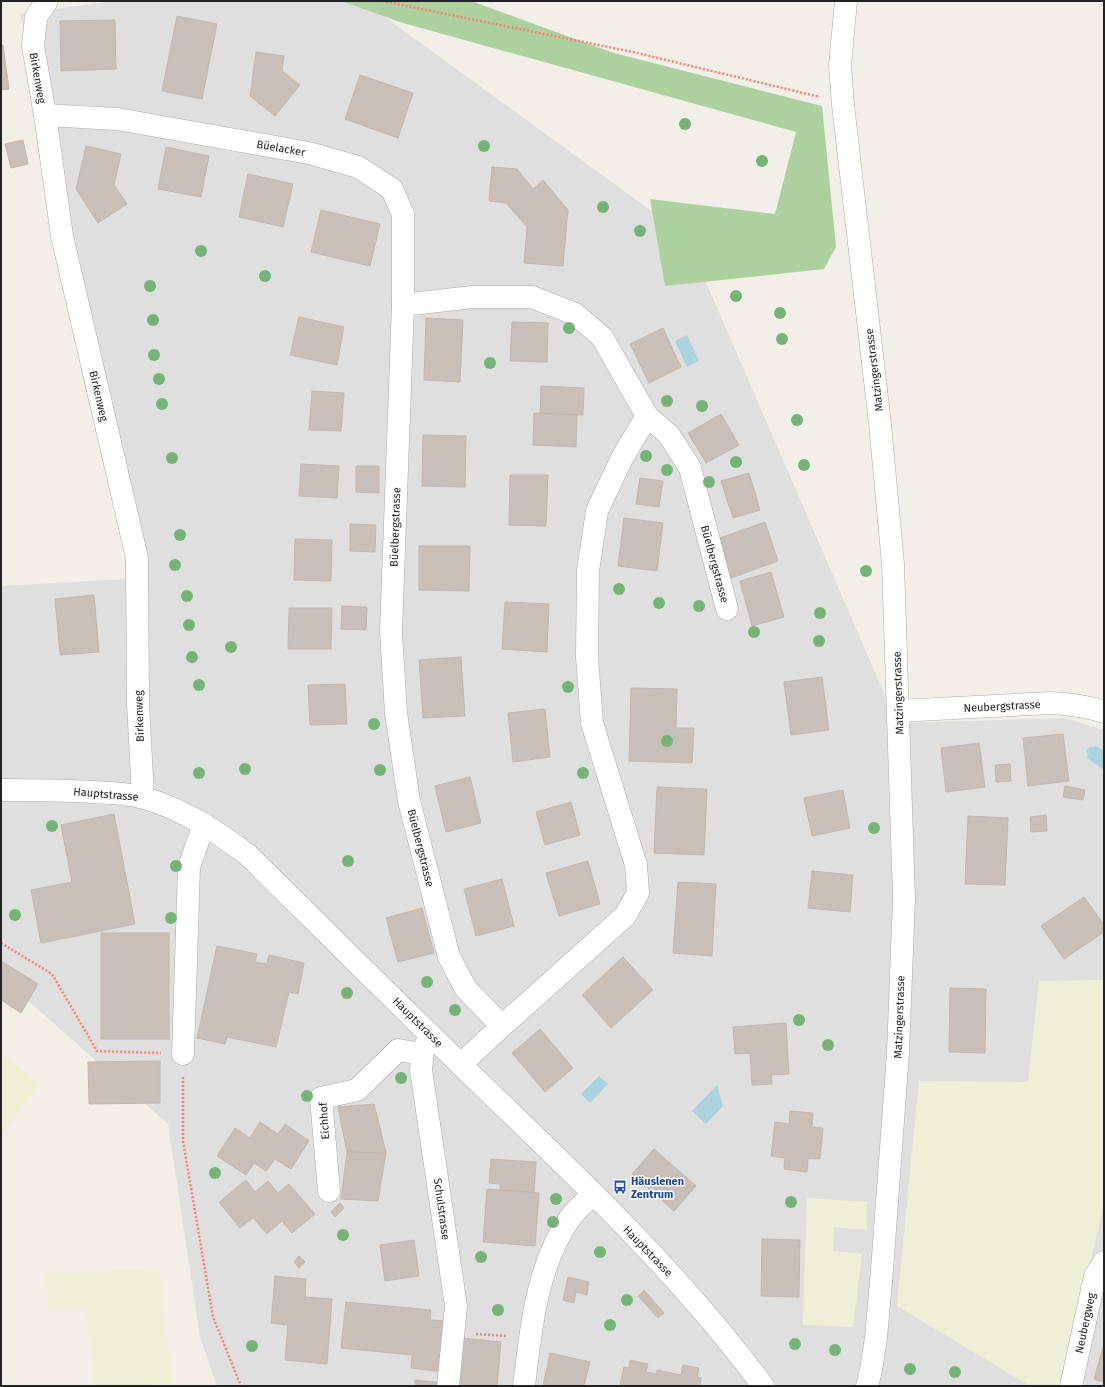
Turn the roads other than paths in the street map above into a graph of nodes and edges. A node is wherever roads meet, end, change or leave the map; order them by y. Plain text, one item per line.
1 (47, 1) edge
2 (846, 1) edge
3 (45, 115) junction
4 (403, 305) junction
5 (647, 416) junction
6 (727, 609) dead end
7 (898, 711) junction
8 (1104, 712) edge
9 (1, 790) edge
10 (143, 797) junction
11 (204, 824) junction
12 (502, 1026) junction
13 (427, 1044) junction
14 (183, 1054) road end
15 (460, 1064) junction
16 (329, 1192) dead end
17 (593, 1194) junction
18 (1104, 1262) edge
19 (448, 1386) edge
20 (524, 1386) edge
21 (763, 1386) edge
22 (867, 1386) edge
23 (1071, 1386) edge

1 - 3 street, Birkenweg
2 - 7 street, Matzingerstrasse
3 - 4 street, Büelacker
3 - 10 street, Birkenweg
4 - 5 street, Büelbergstrasse
4 - 12 street, Büelbergstrasse
5 - 6 street, Büelbergstrasse
5 - 12 street
7 - 8 street, Neubergstrasse
7 - 22 street, Matzingerstrasse
9 - 10 street, Hauptstrasse
10 - 11 street, Hauptstrasse
11 - 13 street, Hauptstrasse
11 - 14 street
12 - 15 street
13 - 15 street, Hauptstrasse
13 - 16 street, Eichhof
13 - 19 street, Schulstrasse
15 - 17 street, Hauptstrasse
17 - 20 street
17 - 21 street, Hauptstrasse
18 - 23 street, Neubergweg

